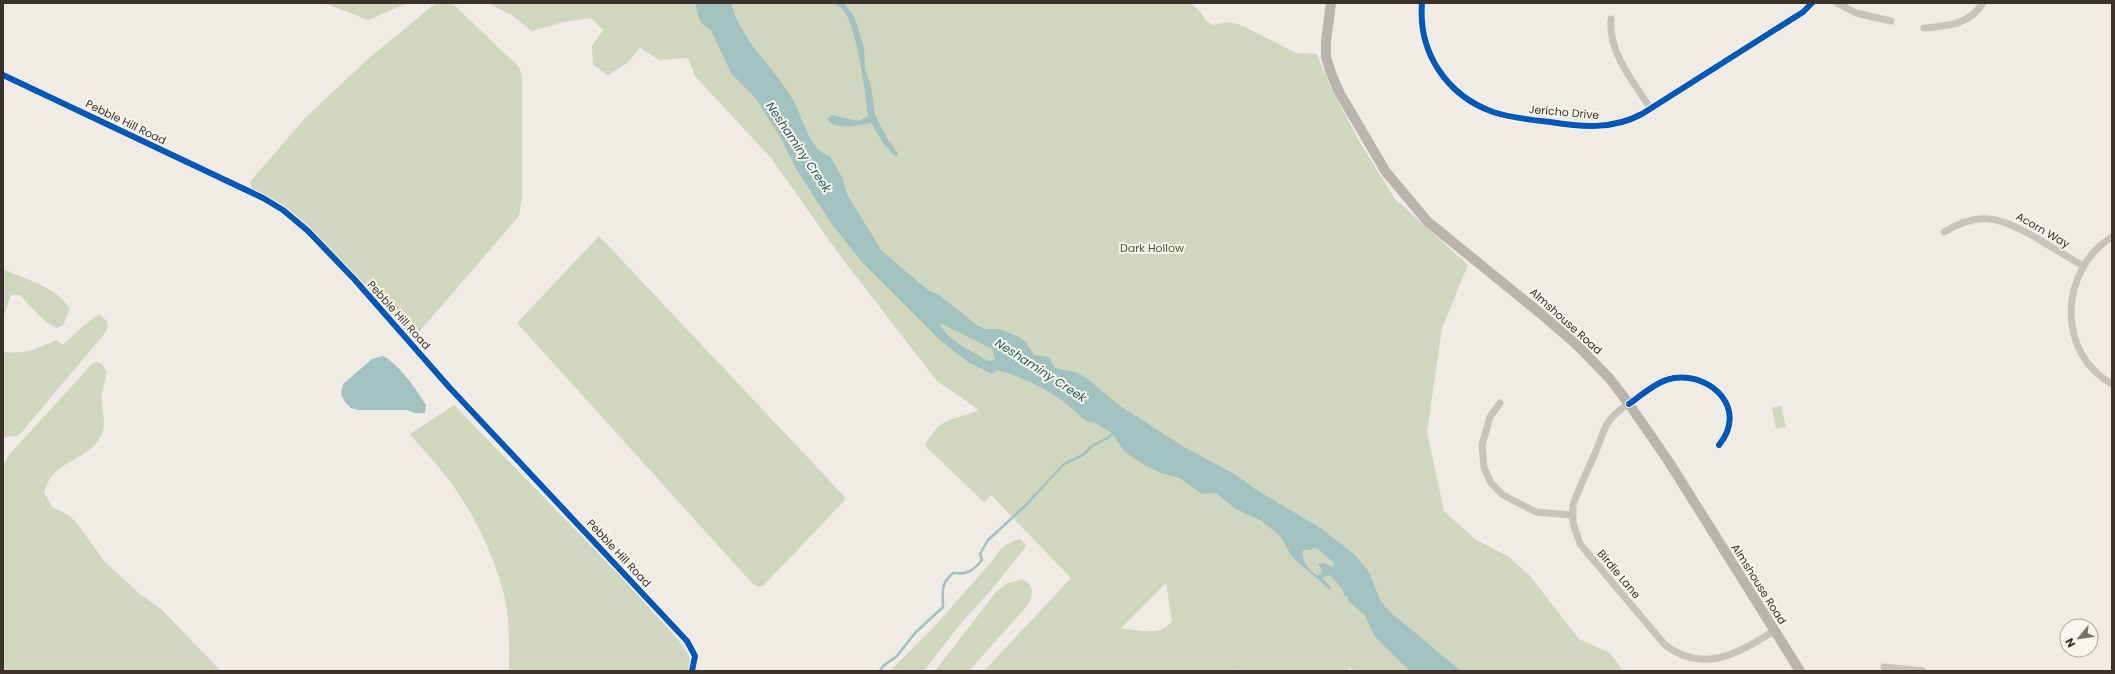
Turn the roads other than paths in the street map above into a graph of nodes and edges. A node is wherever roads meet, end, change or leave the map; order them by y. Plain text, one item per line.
1 (1331, 3) edge
2 (1422, 3) edge
3 (1812, 3) edge
4 (1837, 3) edge
5 (1983, 3) edge
6 (1611, 19) dead end
7 (1891, 21) dead end
8 (1924, 28) dead end
9 (3, 75) edge
10 (1650, 108) junction
11 (1944, 232) dead end
12 (2112, 237) edge
13 (2083, 266) junction
14 (2112, 384) edge
15 (1500, 403) dead end
16 (1629, 404) junction
17 (1719, 445) dead end
18 (1572, 515) junction
19 (1774, 631) junction
20 (1884, 667) dead end
21 (692, 671) edge
22 (1800, 671) edge
23 (1923, 671) edge

1 - 16 main road, Almshouse Road
2 - 10 street, Jericho Drive
3 - 10 street, Jericho Drive
4 - 7 street
5 - 8 street
6 - 10 street
9 - 21 street, Pebble Hill Road
11 - 13 street, Acorn Way
12 - 13 street
13 - 14 street
15 - 18 street
16 - 17 street, Birdie Lane
16 - 18 street, Birdie Lane
16 - 19 main road, Almshouse Road
18 - 19 street, Birdie Lane
19 - 22 main road, Almshouse Road
20 - 23 street

